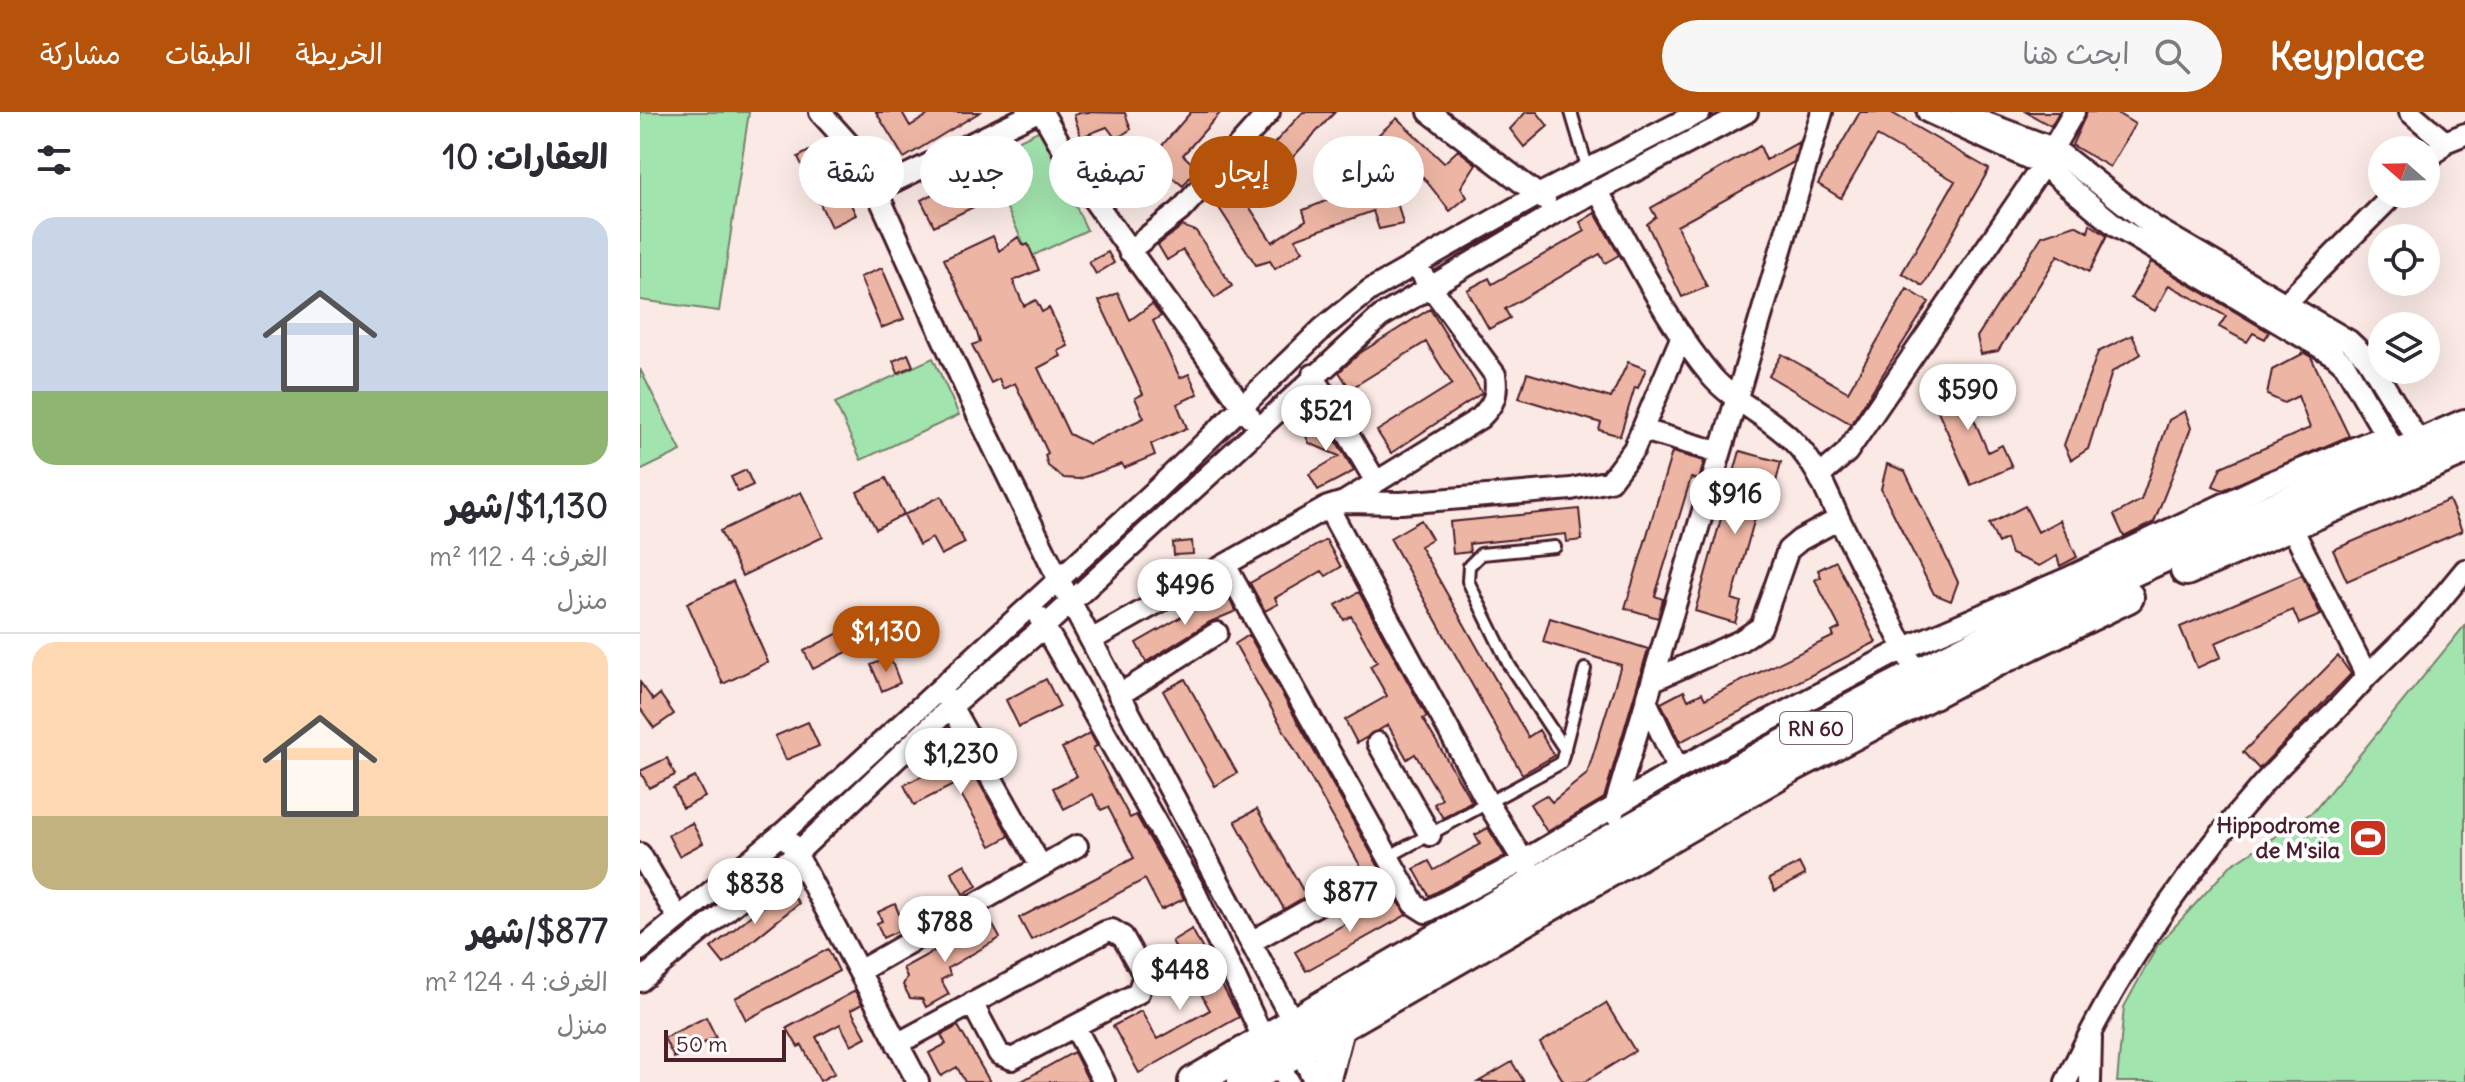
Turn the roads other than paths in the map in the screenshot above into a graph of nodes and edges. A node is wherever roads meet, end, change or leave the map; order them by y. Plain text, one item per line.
1 (820, 112) edge
2 (1039, 112) edge
3 (1269, 112) edge
4 (1429, 112) edge
5 (1571, 112) edge
6 (1700, 112) edge
7 (1747, 112) edge
8 (1928, 112) edge
9 (1956, 112) edge
10 (2074, 112) edge
11 (2410, 112) edge
12 (1819, 113) edge
13 (2465, 134) edge
14 (842, 136) edge
15 (2445, 142) junction
16 (2440, 147) edge
17 (2048, 156) junction
18 (1588, 170) junction
19 (904, 177) edge
20 (1597, 190) junction
21 (1540, 194) junction
22 (884, 208) edge
23 (2380, 208) edge
24 (1555, 213) junction
25 (1129, 251) junction
26 (1413, 264) junction
27 (1431, 286) junction
28 (2286, 303) junction
29 (1682, 336) junction
30 (1313, 375) junction
31 (1735, 398) junction
32 (1243, 406) junction
33 (2465, 425) edge
34 (1257, 427) junction
35 (1643, 430) junction
36 (2465, 449) edge
37 (1719, 452) junction
38 (2408, 454) junction
39 (1821, 475) junction
40 (1376, 482) junction
41 (1336, 504) junction
42 (2285, 514) junction
43 (1839, 519) junction
44 (1555, 547) dead end
45 (1225, 565) junction
46 (2465, 570) edge
47 (1058, 578) junction
48 (1071, 601) junction
49 (1030, 604) junction
50 (1044, 627) junction
51 (1217, 633) dead end
52 (1091, 640) junction
53 (1905, 648) junction
54 (1585, 669) dead end
55 (1918, 676) junction
56 (2367, 676) junction
57 (1656, 679) junction
58 (940, 688) junction
59 (1119, 695) junction
60 (1647, 703) junction
61 (952, 706) junction
62 (1378, 743) dead end
63 (1565, 750) junction
64 (1678, 769) junction
65 (1488, 803) junction
66 (1614, 809) junction
67 (784, 832) junction
68 (1430, 835) junction
69 (1606, 844) junction
70 (1077, 846) dead end
71 (797, 853) junction
72 (640, 854) edge
73 (1388, 857) junction
74 (1040, 865) junction
75 (1530, 872) junction
76 (1354, 884) dead end
77 (678, 918) junction
78 (1251, 942) junction
79 (640, 950) edge
80 (861, 970) junction
81 (640, 981) edge
82 (972, 1003) junction
83 (1075, 1027) junction
84 (1338, 1029) junction
85 (2091, 1037) junction
86 (897, 1044) junction
87 (1285, 1052) edge
88 (918, 1082) edge
89 (1104, 1082) edge
90 (1194, 1082) edge
91 (1243, 1082) edge
92 (1315, 1082) edge
93 (1324, 1082) edge
94 (2066, 1082) edge
95 (2090, 1082) edge

1 - 14 street
2 - 19 street
2 - 25 street
3 - 25 street
4 - 21 street
5 - 18 lane
6 - 18 street
7 - 20 street
8 - 17 street
9 - 17 street
10 - 17 street
11 - 15 street
12 - 31 street
13 - 15 street
15 - 16 street
17 - 28 street
17 - 38 street
17 - 39 street
18 - 21 street
20 - 24 street
20 - 29 street
21 - 24 street
21 - 26 street
22 - 47 street
23 - 28 street
24 - 27 street
25 - 32 street
26 - 27 street
26 - 32 street
27 - 30 street
27 - 40 street
28 - 38 street
29 - 31 street
29 - 35 street
30 - 34 street
30 - 40 street
31 - 37 street
31 - 39 street
32 - 34 street
32 - 47 street
33 - 38 main road, RN 60
34 - 48 street
35 - 37 street
35 - 41 street
36 - 38 main road, RN 60
37 - 57 street
38 - 42 main road, RN 60
38 - 53 street
39 - 43 street
40 - 41 street
41 - 45 street
41 - 65 street
42 - 55 main road, RN 60
42 - 56 street
42 - 84 main road, RN 60
43 - 53 street
43 - 57 street
44 - 63 lane
45 - 52 street
45 - 73 street
46 - 56 street
47 - 48 street
47 - 49 street
48 - 50 street
48 - 52 street
49 - 50 street
49 - 58 street
50 - 61 street
50 - 87 street
51 - 59 street
52 - 59 street
53 - 55 street
53 - 64 street
54 - 63 lane
55 - 69 main road, RN 60
56 - 85 street
57 - 60 street
58 - 61 street
58 - 67 street
59 - 78 street
60 - 64 street
60 - 66 street
61 - 71 street
61 - 74 street
62 - 68 street
63 - 65 lane
64 - 66 street
65 - 68 lane
65 - 75 street
66 - 69 street
66 - 75 street
67 - 71 street
67 - 77 street
68 - 73 lane
69 - 75 main road, RN 60
70 - 74 street
71 - 80 street
71 - 81 street
72 - 77 street
73 - 75 street
74 - 80 street
75 - 87 main road, RN 60
76 - 78 street
77 - 79 street
78 - 87 street
80 - 86 street
82 - 83 street
82 - 83 street
82 - 86 street
83 - 89 street
84 - 87 main road, RN 60
84 - 93 main road
85 - 94 street
85 - 95 street
86 - 88 street
87 - 90 main road, RN 60
87 - 91 main road, RN 60
87 - 92 street

